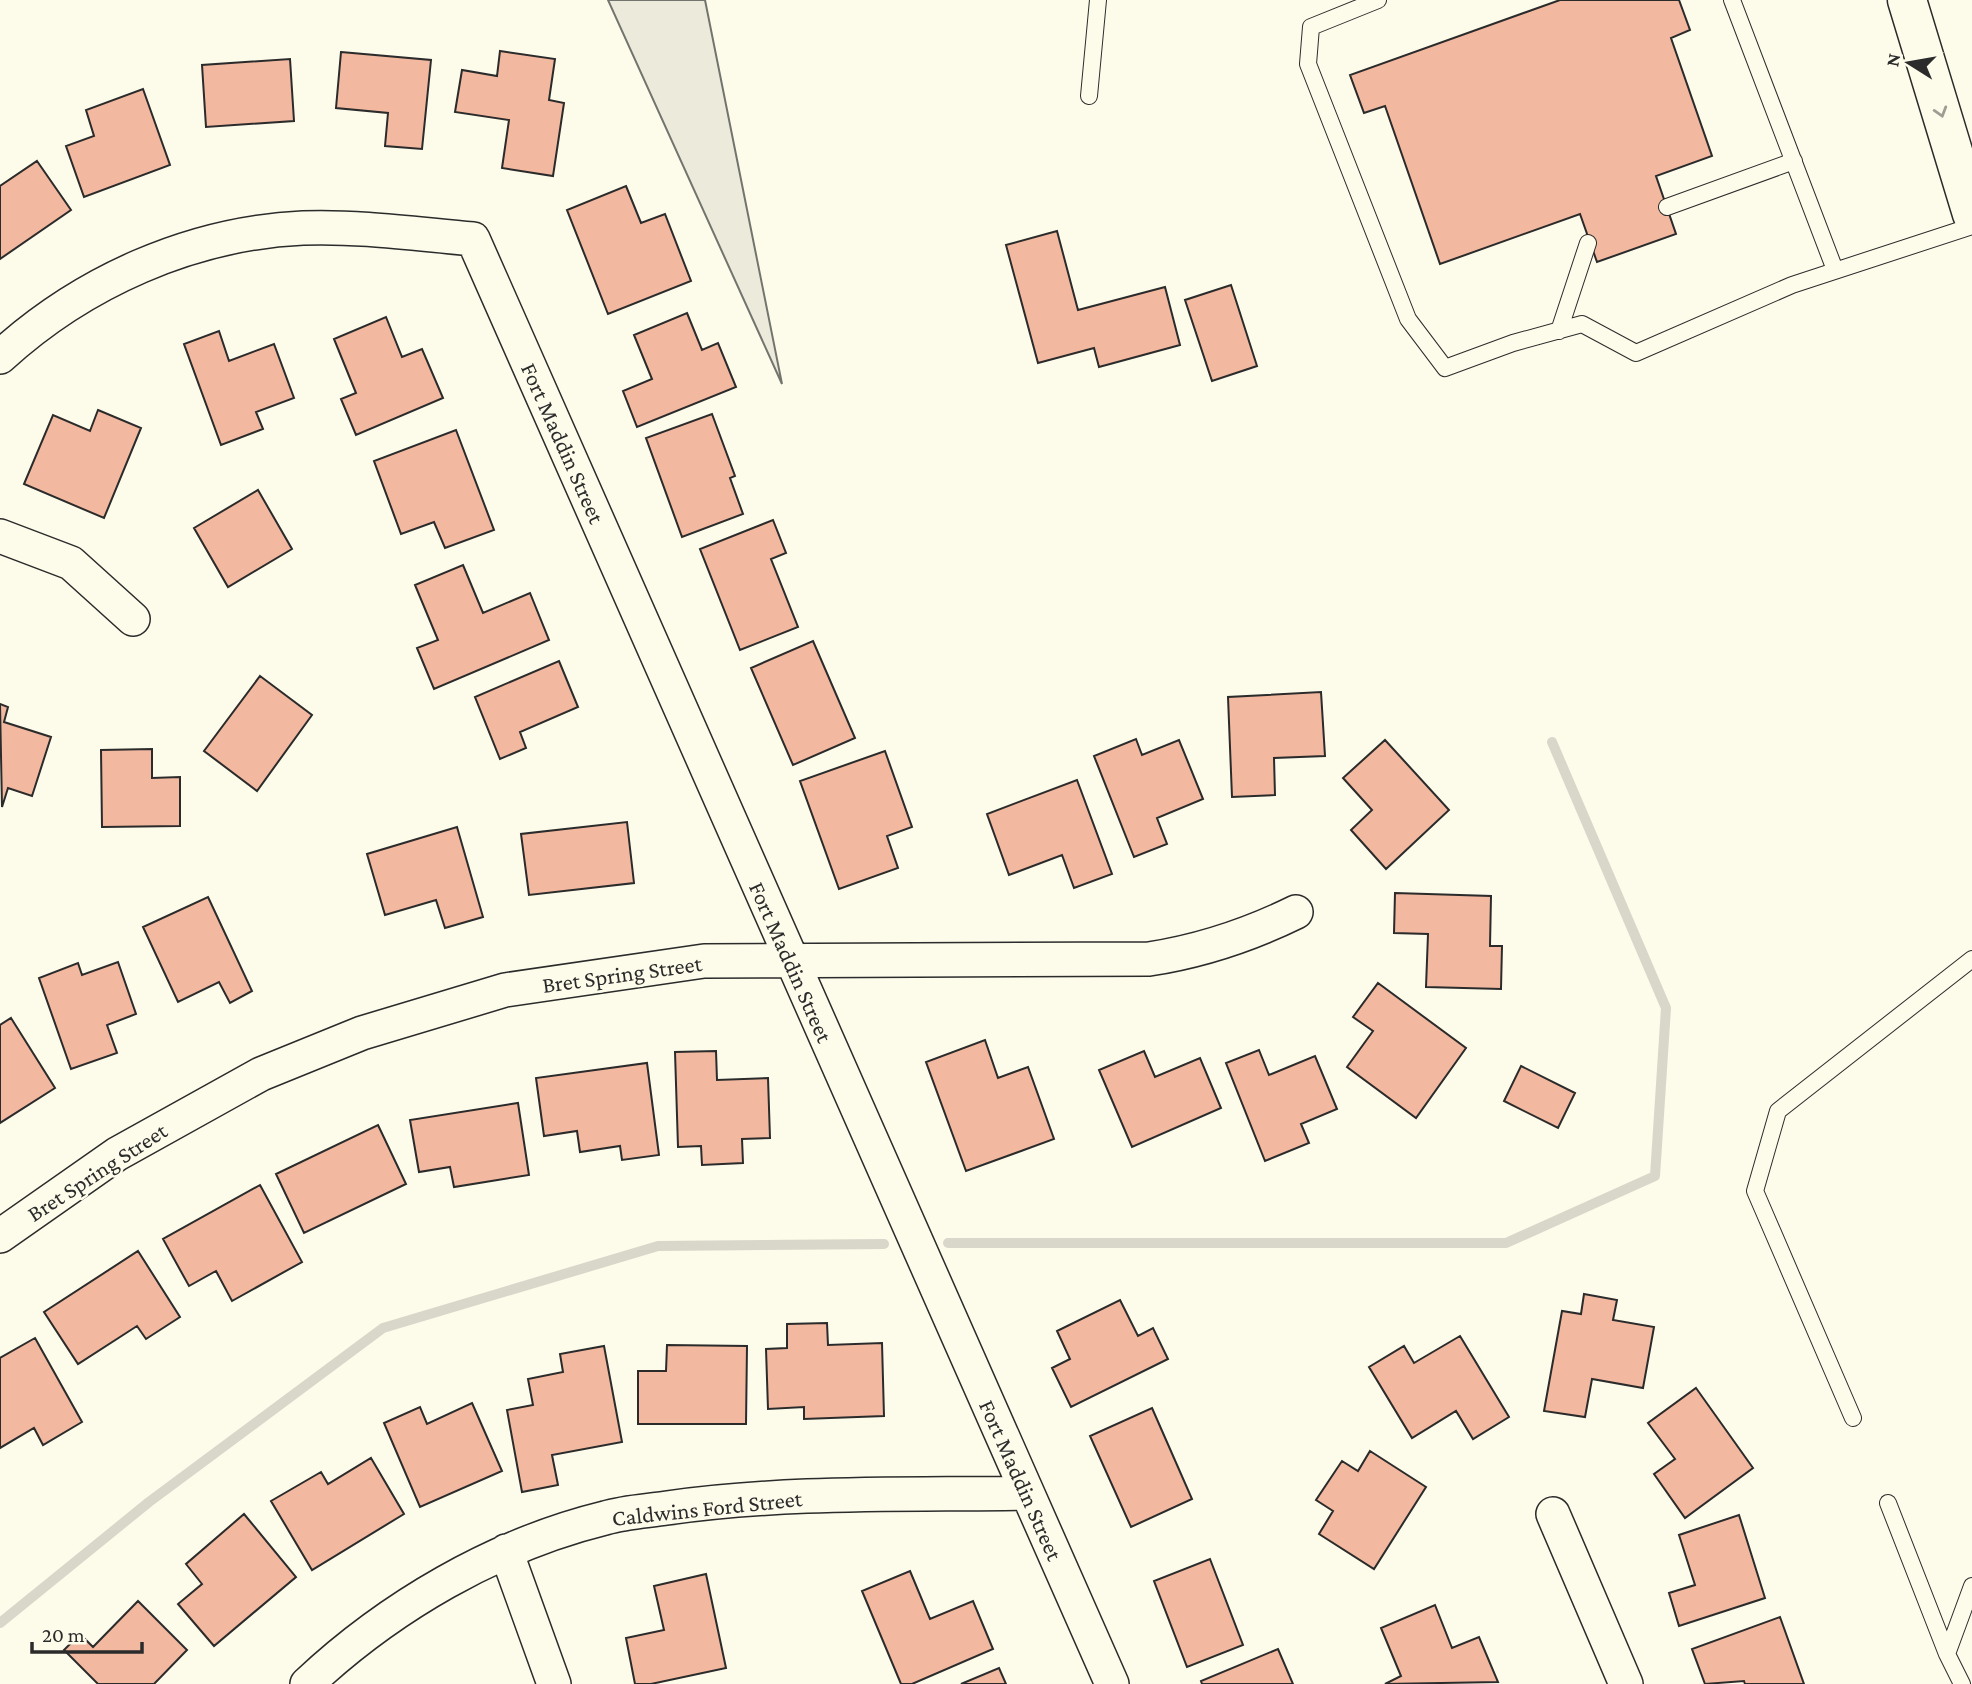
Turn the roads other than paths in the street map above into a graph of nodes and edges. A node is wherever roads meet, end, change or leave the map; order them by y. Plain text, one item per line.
1 (1098, 0) edge
2 (1378, 0) edge
3 (1732, 0) edge
4 (1907, 0) edge
5 (1089, 96) dead end
6 (1794, 161) junction
7 (1667, 206) dead end
8 (1972, 214) edge
9 (1972, 226) edge
10 (1588, 243) dead end
11 (1835, 270) junction
12 (1559, 331) junction
13 (0, 357) edge
14 (0, 536) edge
15 (133, 618) dead end
16 (1296, 912) dead end
17 (1972, 959) edge
18 (790, 960) junction
19 (0, 1236) edge
20 (1853, 1418) dead end
21 (1027, 1493) junction
22 (1888, 1503) dead end
23 (1553, 1514) dead end
24 (506, 1551) junction
25 (1972, 1586) edge
26 (1947, 1654) junction
27 (307, 1684) edge
28 (554, 1684) edge
29 (1112, 1684) edge
30 (1626, 1684) edge
31 (1962, 1684) edge

1 - 5 lane
2 - 12 lane
3 - 6 lane
4 -> 8 main road
6 - 7 lane
6 - 11 lane
9 - 11 lane
10 - 12 lane
11 - 12 lane
13 - 18 street, Fort Maddin Street
14 - 15 street
16 - 18 street, Bret Spring Street
17 - 20 lane
18 - 19 street, Bret Spring Street
18 - 21 street, Fort Maddin Street
21 - 24 street, Caldwins Ford Street
21 - 29 street, Fort Maddin Street
22 - 26 lane
23 - 30 street
24 - 27 street, Caldwins Ford Street
24 - 28 street
25 - 26 lane
26 - 31 lane

